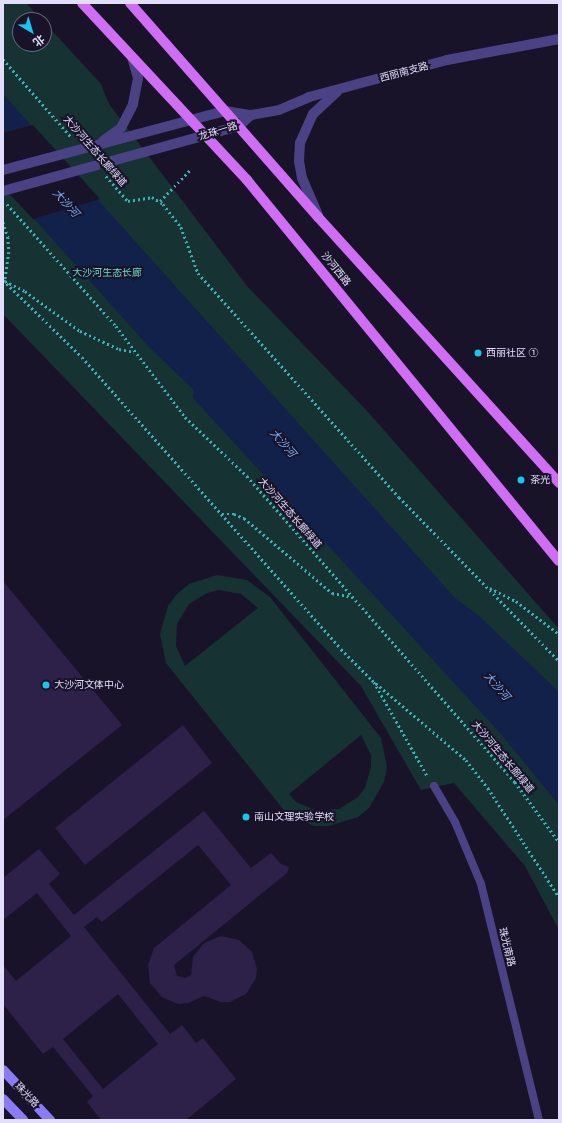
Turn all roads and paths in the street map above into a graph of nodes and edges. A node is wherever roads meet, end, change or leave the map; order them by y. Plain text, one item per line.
1 (82, 3) edge
2 (130, 3) edge
3 (559, 39) edge
4 (132, 57) junction
5 (3, 59) edge
6 (342, 88) junction
7 (225, 110) junction
8 (251, 114) junction
9 (191, 120) junction
10 (239, 126) junction
11 (205, 136) junction
12 (76, 142) dead end
13 (96, 146) junction
14 (3, 170) edge
15 (190, 170) dead end
16 (102, 171) dead end
17 (3, 191) edge
18 (3, 199) edge
19 (160, 201) junction
20 (318, 217) junction
21 (3, 222) edge
22 (4, 280) edge
23 (134, 352) junction
24 (559, 483) edge
25 (222, 514) junction
26 (559, 561) edge
27 (487, 587) junction
28 (353, 597) junction
29 (559, 634) edge
30 (559, 661) edge
31 (372, 680) junction
32 (434, 786) joint
33 (559, 842) edge
34 (559, 897) edge
35 (3, 1070) edge
36 (3, 1099) edge
37 (23, 1120) edge
38 (50, 1120) edge
39 (539, 1120) edge

1 - 4 main road, 沙河西路
2 - 7 main road, 沙河西路
3 - 6 street, 西丽南支路
4 - 9 main road, 沙河西路
4 - 13 street
5 - 12 path, 大沙河生态长廊绿道
6 - 8 street, 西丽南支路
6 - 20 street
7 - 8 street, 龙珠一路
7 - 9 street, 龙珠一路
7 - 10 main road, 沙河西路
8 - 10 street, 龙珠一路
9 - 11 main road, 沙河西路
9 - 13 street, 龙珠一路
10 - 11 street, 龙珠一路
10 - 20 main road, 沙河西路
11 - 17 street, 龙珠一路
11 - 26 main road, 沙河西路
13 - 14 street, 龙珠一路
15 - 19 path
16 - 19 path, 大沙河生态长廊绿道
18 - 23 path, 大沙河生态长廊绿道
19 - 27 path
20 - 24 main road, 沙河西路
21 - 22 path
22 - 23 path
22 - 25 path
23 - 28 path, 大沙河生态长廊绿道
25 - 28 path
25 - 31 path
27 - 29 path
27 - 30 path
28 - 33 path, 大沙河生态长廊绿道
31 - 32 path
31 - 34 path
32 - 39 lane, 珠光南路
35 - 38 main road, 珠光路
36 - 37 main road, 珠光路

